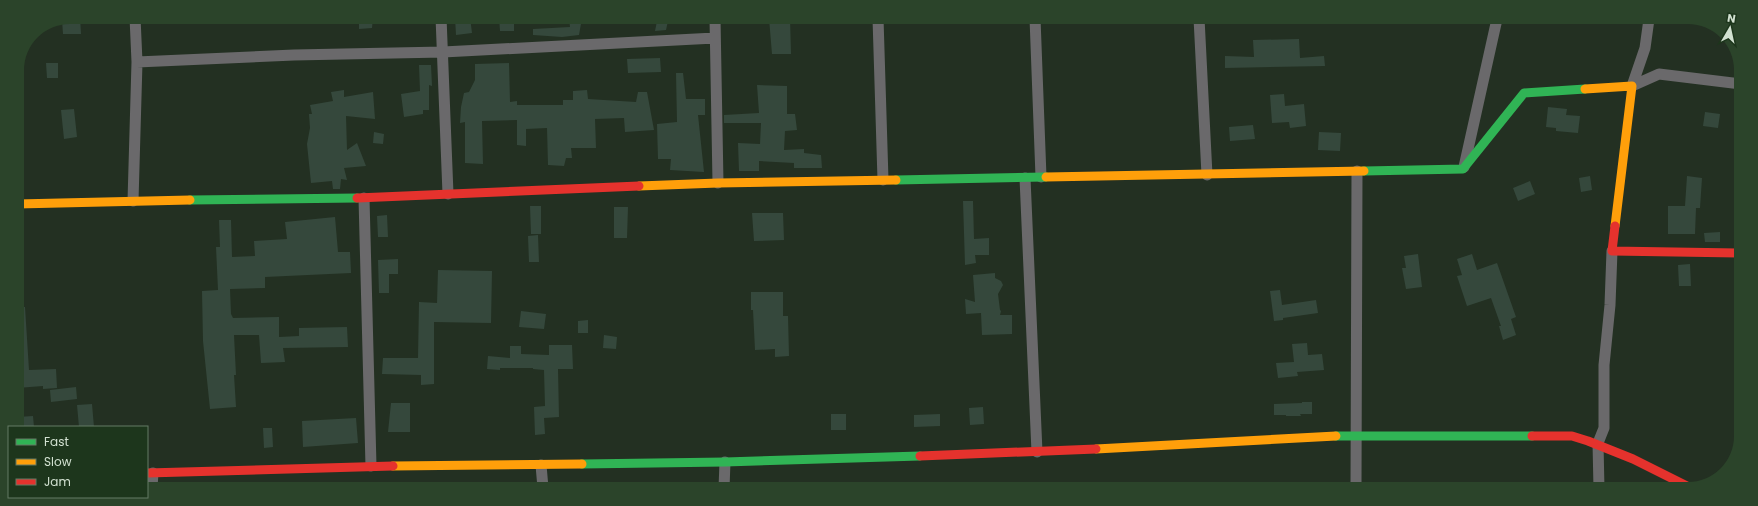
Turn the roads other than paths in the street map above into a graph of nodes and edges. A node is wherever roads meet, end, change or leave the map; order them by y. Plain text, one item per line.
1 (135, 24) edge
2 (441, 24) edge
3 (714, 24) edge
4 (878, 24) edge
5 (1035, 24) edge
6 (1199, 24) edge
7 (1496, 24) edge
8 (1648, 24) edge
9 (715, 38) junction
10 (443, 52) junction
11 (137, 62) junction
12 (1734, 83) edge
13 (1632, 86) junction
14 (1463, 169) junction
15 (1357, 171) junction
16 (1207, 175) junction
17 (1041, 177) junction
18 (1025, 178) junction
19 (883, 180) junction
20 (718, 183) junction
21 (448, 194) junction
22 (364, 198) junction
23 (133, 201) junction
24 (24, 204) edge
25 (1612, 251) junction
26 (1734, 252) edge
27 (1355, 435) junction
28 (1598, 443) junction
29 (1037, 452) junction
30 (725, 462) junction
31 (541, 465) junction
32 (371, 466) junction
33 (150, 473) edge
34 (542, 482) edge
35 (724, 482) edge
36 (1356, 482) edge
37 (1599, 482) edge
38 (1679, 482) edge

1 - 11 street
2 - 10 street
3 - 9 street
4 - 19 street
5 - 17 street
6 - 16 street
7 - 14 street
8 - 13 street
9 - 10 street
9 - 20 street
10 - 11 street
10 - 21 street
11 - 23 street
12 - 13 street
13 - 14 street
13 - 25 street
14 - 15 street
15 - 16 street
15 - 27 street
16 - 17 street
17 - 18 street
18 - 19 street
18 - 29 street
19 - 20 street
20 - 21 street
21 - 22 street
22 - 23 street
22 - 32 street
23 - 24 street
25 - 26 street
25 - 28 street
27 - 28 street
27 - 29 street
27 - 36 street
28 - 37 street
28 - 38 street
29 - 30 street
30 - 31 street
30 - 35 street
31 - 32 street
31 - 34 street
32 - 33 street

